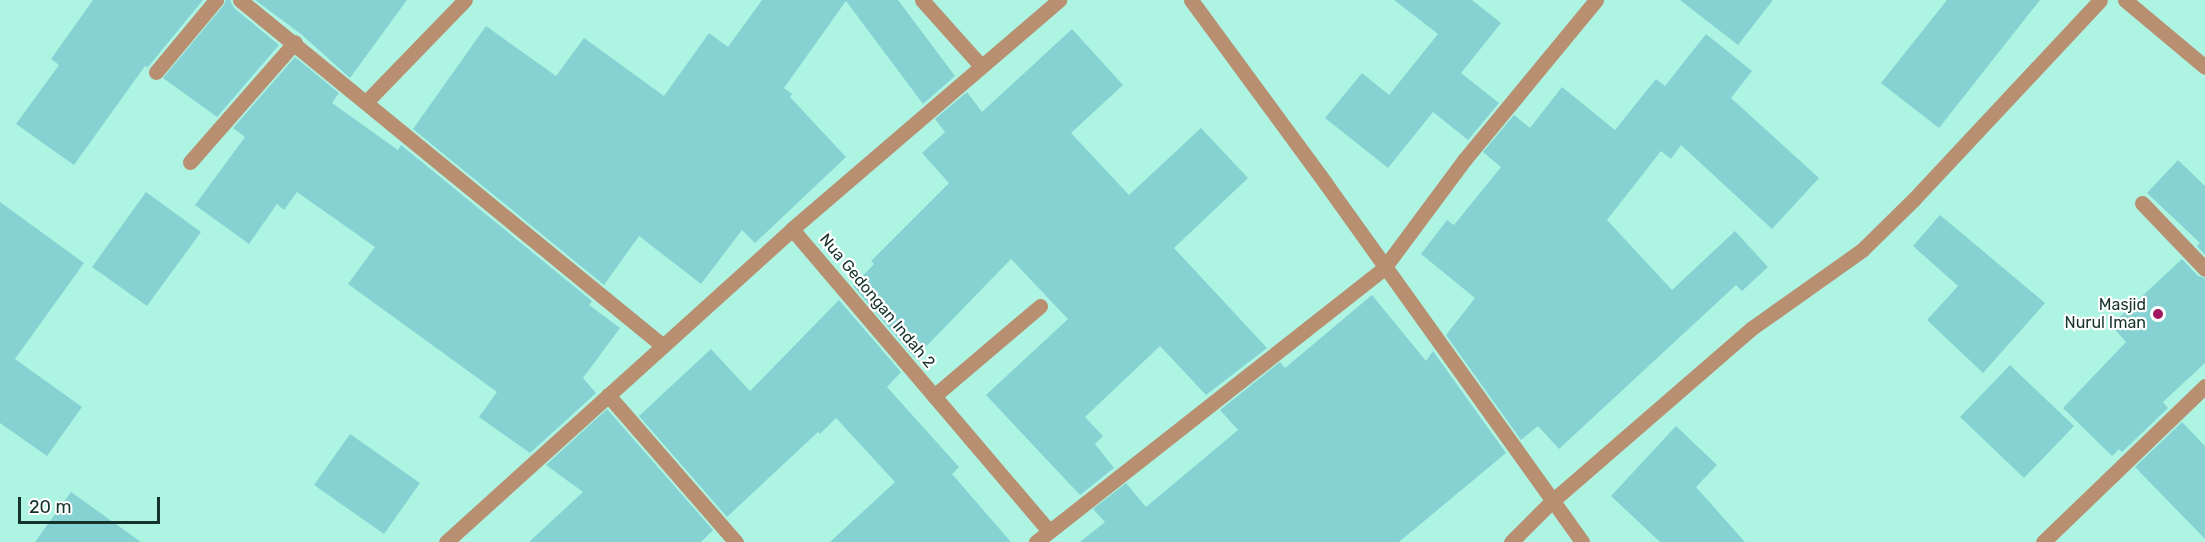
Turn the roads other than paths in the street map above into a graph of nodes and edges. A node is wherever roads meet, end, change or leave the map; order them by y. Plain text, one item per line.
1 (216, 0) edge
2 (240, 0) edge
3 (465, 0) edge
4 (922, 0) edge
5 (1059, 0) edge
6 (1191, 0) edge
7 (1596, 0) edge
8 (2100, 0) edge
9 (2125, 0) edge
10 (295, 42) junction
11 (981, 66) junction
12 (2205, 67) edge
13 (156, 72) dead end
14 (366, 102) junction
15 (190, 162) dead end
16 (2142, 203) dead end
17 (792, 229) junction
18 (1384, 268) junction
19 (2205, 269) edge
20 (1040, 306) dead end
21 (663, 346) junction
22 (2205, 386) edge
23 (608, 395) junction
24 (934, 396) junction
25 (1551, 502) junction
26 (1049, 531) junction
27 (446, 542) edge
28 (736, 542) edge
29 (1036, 542) edge
30 (1511, 542) edge
31 (1582, 542) edge
32 (2043, 542) edge

1 - 13 street
2 - 10 street
3 - 14 street
4 - 11 street
5 - 11 street
6 - 18 street
7 - 18 street
8 - 25 street
9 - 12 street
10 - 14 street
10 - 15 street
11 - 17 street
14 - 21 street
16 - 19 street
17 - 21 street
17 - 24 street, Nua Gedongan Indah 2
18 - 25 street
18 - 26 street
20 - 24 street, Nua Gedongan Indah 2
21 - 23 street
22 - 32 street
23 - 27 street
23 - 28 street
24 - 26 street, Nua Gedongan Indah 2
25 - 30 street
25 - 31 street
26 - 29 street

